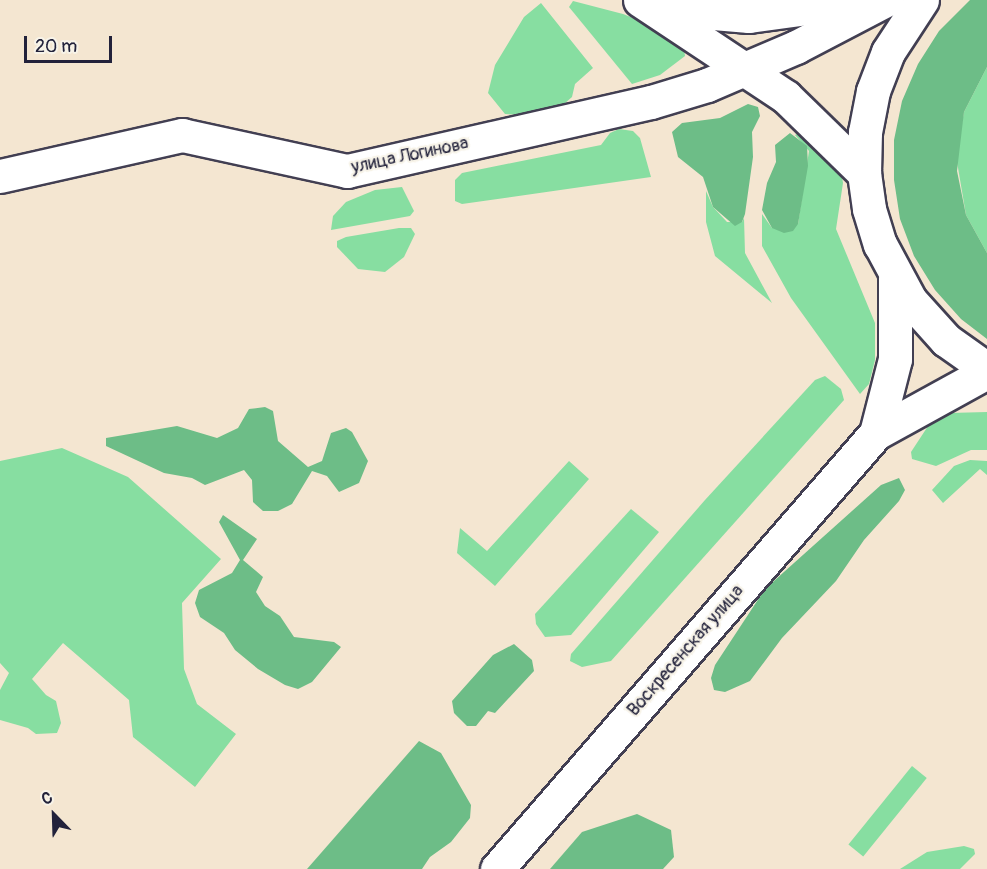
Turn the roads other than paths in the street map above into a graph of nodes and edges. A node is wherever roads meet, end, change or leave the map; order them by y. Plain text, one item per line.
1 (864, 0) edge
2 (886, 0) edge
3 (922, 0) edge
4 (648, 4) edge
5 (748, 69) junction
6 (864, 173) junction
7 (0, 177) edge
8 (895, 278) junction
9 (987, 371) edge
10 (876, 433) junction
11 (497, 869) edge

1 - 4 street
2 - 5 street, улица Логинова
3 - 6 street
4 - 5 street
5 - 6 street
5 - 7 street, улица Логинова
6 - 8 street
8 - 9 street
8 - 10 street, Воскресенская улица
9 - 10 street, Воскресенская улица
10 - 11 street, Воскресенская улица

